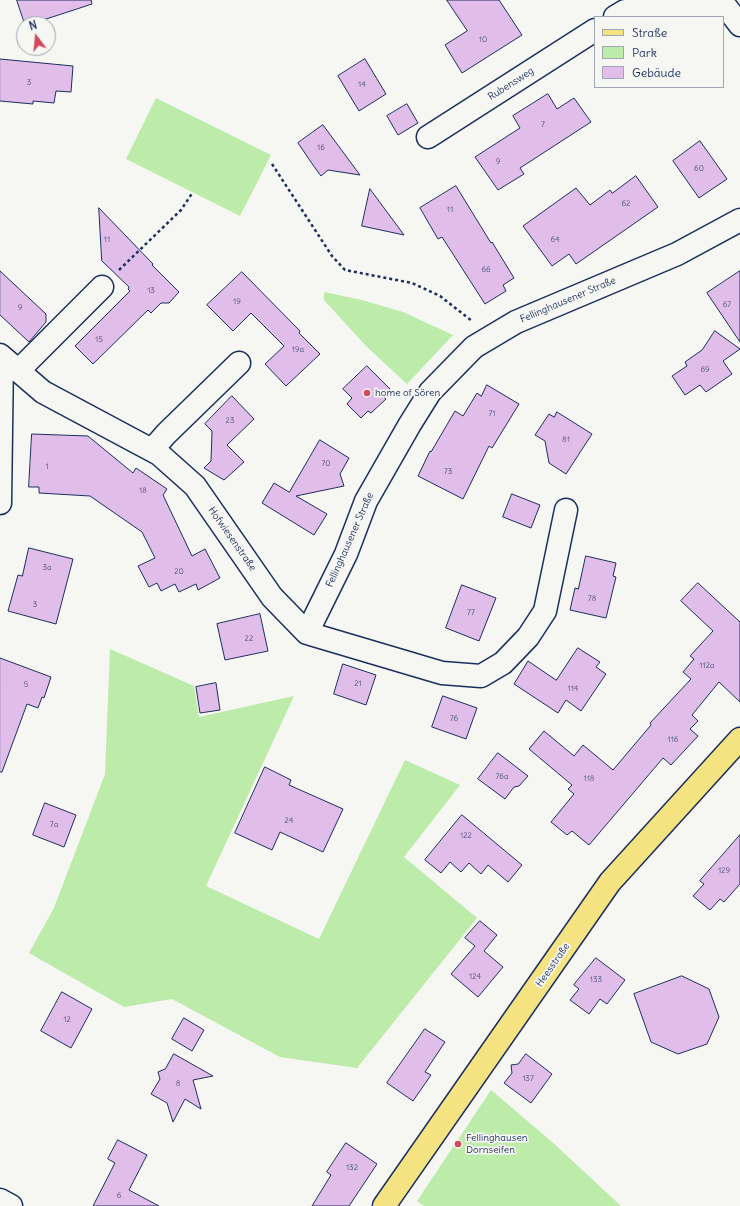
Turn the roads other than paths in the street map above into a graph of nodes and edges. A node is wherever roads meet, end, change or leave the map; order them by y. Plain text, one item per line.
1 (617, 16) edge
2 (740, 24) edge
3 (594, 31) edge
4 (428, 137) dead end
5 (740, 220) edge
6 (102, 286) road end
7 (7, 361) edge
8 (239, 363) dead end
9 (152, 450) junction
10 (0, 503) edge
11 (566, 510) dead end
12 (307, 633) junction
13 (740, 739) edge
14 (0, 1200) edge
15 (11, 1206) edge
16 (384, 1206) edge

1 - 2 street
3 - 4 street, Rubensweg
5 - 12 street, Fellinghausener Straße
6 - 7 street
7 - 9 street, Hofwiesenstraße
7 - 10 street
8 - 9 street
9 - 12 street, Hofwiesenstraße
11 - 12 street
13 - 16 main road, Heesstraße
14 - 15 street

